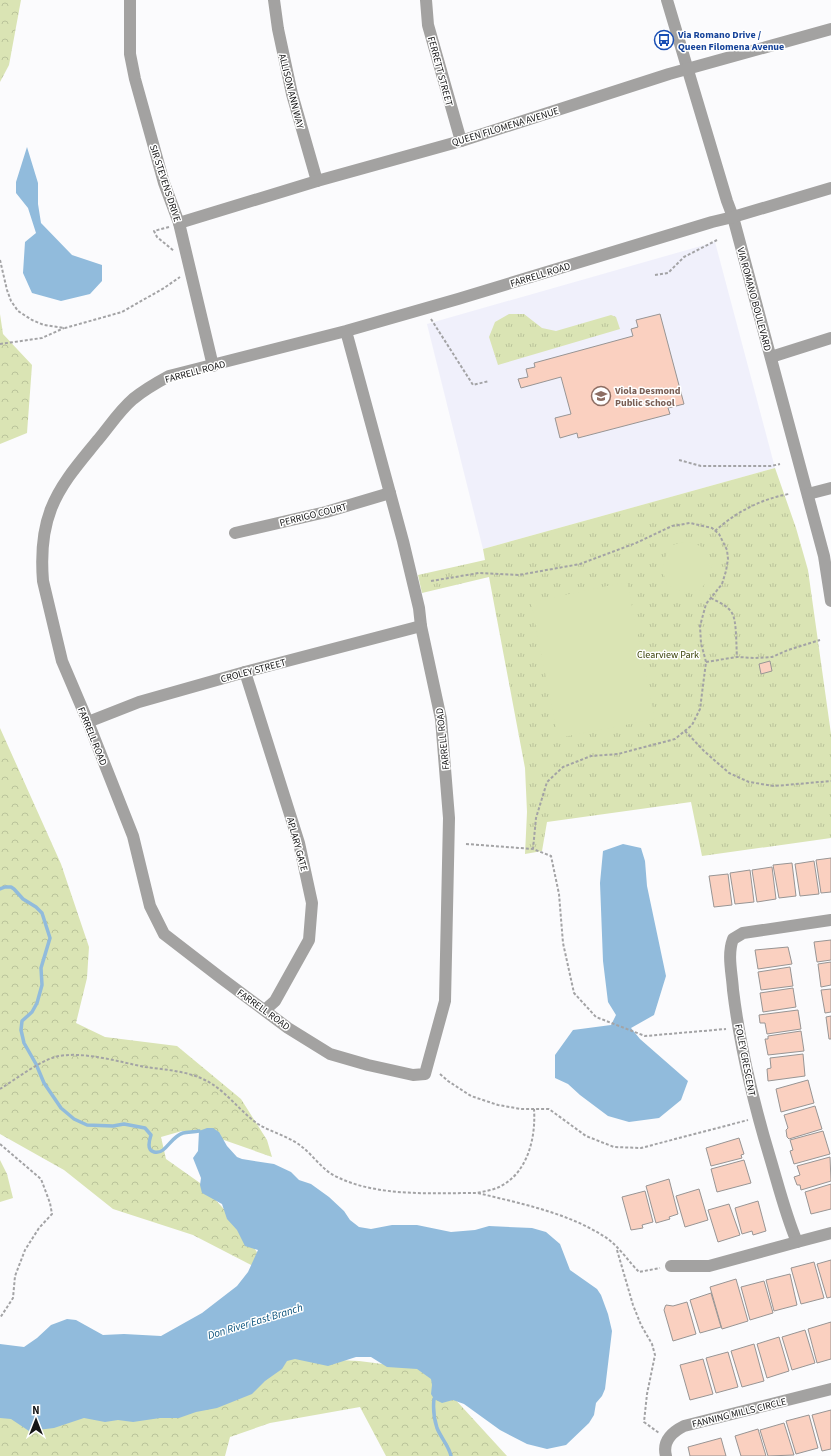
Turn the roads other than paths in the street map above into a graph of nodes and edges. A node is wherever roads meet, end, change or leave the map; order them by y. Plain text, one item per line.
1 (130, 0) edge
2 (274, 0) edge
3 (426, 0) edge
4 (667, 0) edge
5 (831, 29) edge
6 (687, 69) junction
7 (461, 140) junction
8 (317, 181) junction
9 (831, 188) edge
10 (733, 217) junction
11 (179, 224) junction
12 (346, 331) junction
13 (831, 338) edge
14 (771, 357) junction
15 (213, 366) junction
16 (831, 488) edge
17 (390, 493) junction
18 (808, 494) junction
19 (235, 533) dead end
20 (831, 601) edge
21 (421, 626) junction
22 (245, 672) junction
23 (88, 722) junction
24 (831, 920) edge
25 (265, 1010) junction
26 (831, 1233) edge
27 (797, 1242) junction
28 (671, 1266) road end
29 (831, 1389) edge
30 (666, 1456) edge

1 - 11 street, SIR STEVENS DRIVE
2 - 8 street, ALLISON ANN WAY
3 - 7 street, FERRETT STREET
4 - 6 street, VIA ROMANO BOULEVARD
5 - 6 street, QUEEN FILOMENA AVENUE
6 - 7 street, QUEEN FILOMENA AVENUE
6 - 10 street, VIA ROMANO BOULEVARD
7 - 8 street, QUEEN FILOMENA AVENUE
8 - 11 street, QUEEN FILOMENA AVENUE
9 - 10 street, FARRELL ROAD
10 - 12 street, FARRELL ROAD
10 - 14 street, VIA ROMANO BOULEVARD
11 - 15 street, SIR STEVENS DRIVE
12 - 15 street, FARRELL ROAD
12 - 17 street, FARRELL ROAD
13 - 14 street
14 - 18 street, VIA ROMANO BOULEVARD
15 - 23 street, FARRELL ROAD
16 - 18 street
17 - 19 street, PERRIGO COURT
17 - 21 street, FARRELL ROAD
18 - 20 street, VIA ROMANO BOULEVARD
21 - 22 street, CROLEY STREET
21 - 25 street, FARRELL ROAD
22 - 23 street, CROLEY STREET
22 - 25 street, APLARY GATE
23 - 25 street, FARRELL ROAD
24 - 27 street, FOLEY CRESCENT
26 - 27 street
27 - 28 street
29 - 30 street, FANNING MILLS CIRCLE

